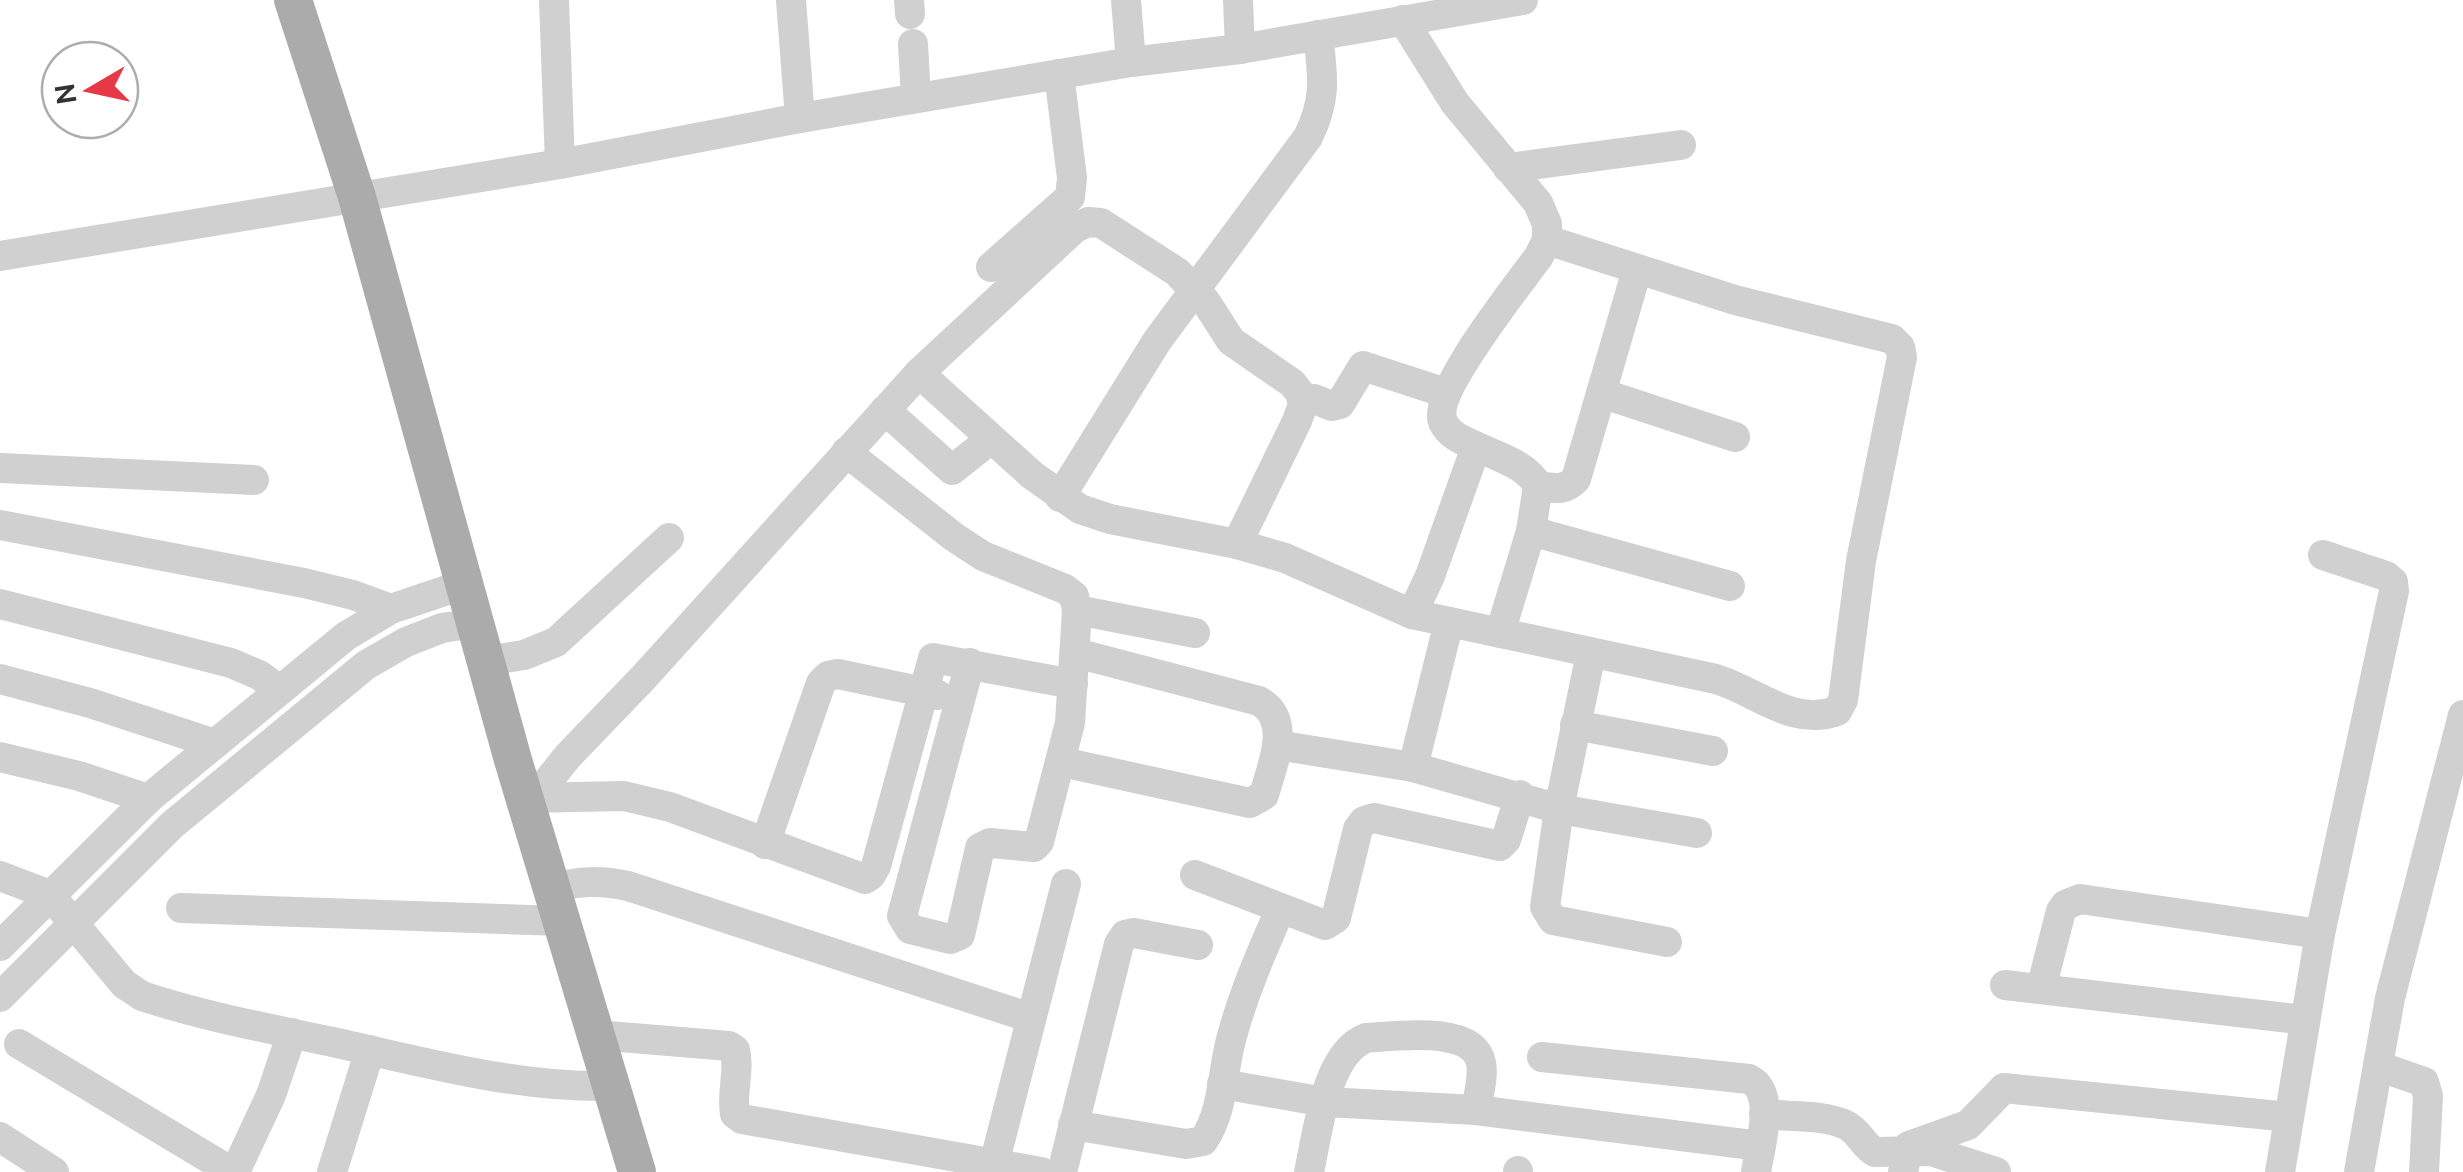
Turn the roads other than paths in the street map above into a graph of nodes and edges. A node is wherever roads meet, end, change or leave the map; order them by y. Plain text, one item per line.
1 (293, 0) edge
2 (554, 0) edge
3 (791, 0) edge
4 (1126, 0) edge
5 (1238, 0) edge
6 (1522, 0) edge
7 (911, 20) edge
8 (1403, 20) junction
9 (1318, 35) junction
10 (1240, 49) junction
11 (1131, 62) junction
12 (1059, 74) junction
13 (916, 98) junction
14 (800, 118) junction
15 (1681, 145) dead end
16 (560, 164) junction
17 (1508, 168) junction
18 (357, 197) junction
19 (1547, 240) junction
20 (0, 256) edge
21 (992, 267) dead end
22 (1637, 270) junction
23 (1195, 288) junction
24 (919, 373) junction
25 (1446, 393) junction
26 (1601, 393) junction
27 (1304, 404) junction
28 (884, 410) junction
29 (1735, 437) dead end
30 (992, 440) junction
31 (1476, 447) junction
32 (846, 452) junction
33 (0, 468) edge
34 (254, 480) dead end
35 (1538, 486) junction
36 (1060, 496) junction
37 (0, 525) edge
38 (1531, 531) junction
39 (670, 538) dead end
40 (1237, 544) junction
41 (2323, 555) dead end
42 (465, 584) junction
43 (1730, 586) dead end
44 (0, 604) edge
45 (391, 609) junction
46 (1077, 610) junction
47 (1412, 614) junction
48 (1449, 622) junction
49 (475, 623) junction
50 (1500, 632) junction
51 (1194, 633) dead end
52 (1591, 652) junction
53 (486, 661) junction
54 (970, 663) junction
55 (1074, 669) junction
56 (0, 679) edge
57 (280, 690) junction
58 (922, 691) junction
59 (960, 700) junction
60 (2463, 715) edge
61 (1575, 725) junction
62 (215, 744) junction
63 (1277, 745) junction
64 (1714, 751) dead end
65 (0, 757) edge
66 (1062, 762) junction
67 (1414, 767) junction
68 (1520, 795) junction
69 (530, 797) junction
70 (148, 799) junction
71 (1558, 809) junction
72 (1697, 833) dead end
73 (765, 844) junction
74 (1195, 875) dead end
75 (0, 876) edge
76 (1066, 884) dead end
77 (50, 895) junction
78 (557, 905) junction
79 (182, 908) dead end
80 (1280, 910) junction
81 (75, 921) junction
82 (2320, 934) junction
83 (1667, 942) dead end
84 (1198, 945) dead end
85 (0, 946) edge
86 (2005, 985) dead end
87 (2041, 990) junction
88 (0, 997) edge
89 (1032, 1018) junction
90 (2305, 1020) junction
91 (292, 1033) junction
92 (596, 1035) junction
93 (19, 1044) dead end
94 (370, 1050) junction
95 (1542, 1057) dead end
96 (2378, 1066) junction
97 (1222, 1084) junction
98 (611, 1086) junction
99 (1325, 1102) junction
100 (1476, 1110) junction
101 (1764, 1114) junction
102 (2289, 1117) junction
103 (1073, 1125) junction
104 (0, 1138) edge
105 (1758, 1159) edge
106 (1904, 1162) edge
107 (992, 1167) edge
108 (54, 1172) edge
109 (234, 1172) edge
110 (332, 1172) edge
111 (637, 1172) edge
112 (1041, 1172) edge
113 (1062, 1172) edge
114 (1309, 1172) edge
115 (1996, 1172) edge
116 (2280, 1172) edge
117 (2359, 1172) edge
118 (2424, 1172) edge

1 - 18 main road
2 - 16 street
3 - 14 street
4 - 11 street
5 - 10 street
6 - 8 street
7 - 13 street
8 - 9 street
8 - 17 street
9 - 10 street
9 - 23 street
10 - 11 street
11 - 12 street
12 - 13 street
12 - 21 street
13 - 14 street
14 - 16 street
15 - 17 street
16 - 18 street
17 - 19 street
18 - 20 street
18 - 42 main road
19 - 22 street
19 - 25 street
22 - 26 street
22 - 52 street
23 - 24 street
23 - 27 street
23 - 36 street
24 - 28 street
24 - 30 street
25 - 27 street
25 - 31 street
26 - 29 street
26 - 35 street
27 - 40 street
28 - 30 street
28 - 32 street
30 - 36 street
31 - 35 street
31 - 47 street
32 - 46 street
32 - 69 street
33 - 34 street
35 - 38 street
36 - 40 street
37 - 45 street
38 - 43 street
38 - 50 street
39 - 53 street
40 - 47 street
41 - 82 street
42 - 45 street
42 - 49 main road
44 - 57 street
45 - 57 street
46 - 51 street
46 - 55 street
47 - 48 street
48 - 50 street
48 - 67 street
49 - 53 main road
49 - 81 street
50 - 52 street
52 - 61 street
53 - 69 main road
54 - 55 street
54 - 58 street
54 - 59 street
55 - 63 street
55 - 66 street
56 - 62 street
57 - 62 street
58 - 59 street
58 - 73 street
58 - 73 street
59 - 66 street
60 - 96 street
61 - 64 street
61 - 71 street
62 - 70 street
63 - 66 street
63 - 67 street
65 - 70 street
67 - 68 street
68 - 71 street
68 - 80 street
69 - 73 street
69 - 78 main road
70 - 77 street
71 - 72 street
71 - 83 street
74 - 80 street
75 - 77 street
76 - 89 street
77 - 81 street
77 - 85 street
78 - 79 street
78 - 89 street
78 - 92 main road
80 - 97 street
81 - 88 street
81 - 91 street
82 - 87 street
82 - 90 street
84 - 103 street
86 - 87 street
87 - 90 street
89 - 107 street
90 - 102 street
91 - 94 street
91 - 109 street
92 - 98 main road
92 - 107 street
93 - 109 street
94 - 98 street
94 - 110 street
95 - 101 street
96 - 117 street
96 - 118 street
97 - 99 street
97 - 103 street
98 - 111 main road
99 - 100 street
99 - 100 street
99 - 114 street
100 - 105 street
101 - 105 street
101 - 106 street
102 - 106 street
102 - 116 street
103 - 113 street
104 - 108 street
106 - 115 street
107 - 112 street

